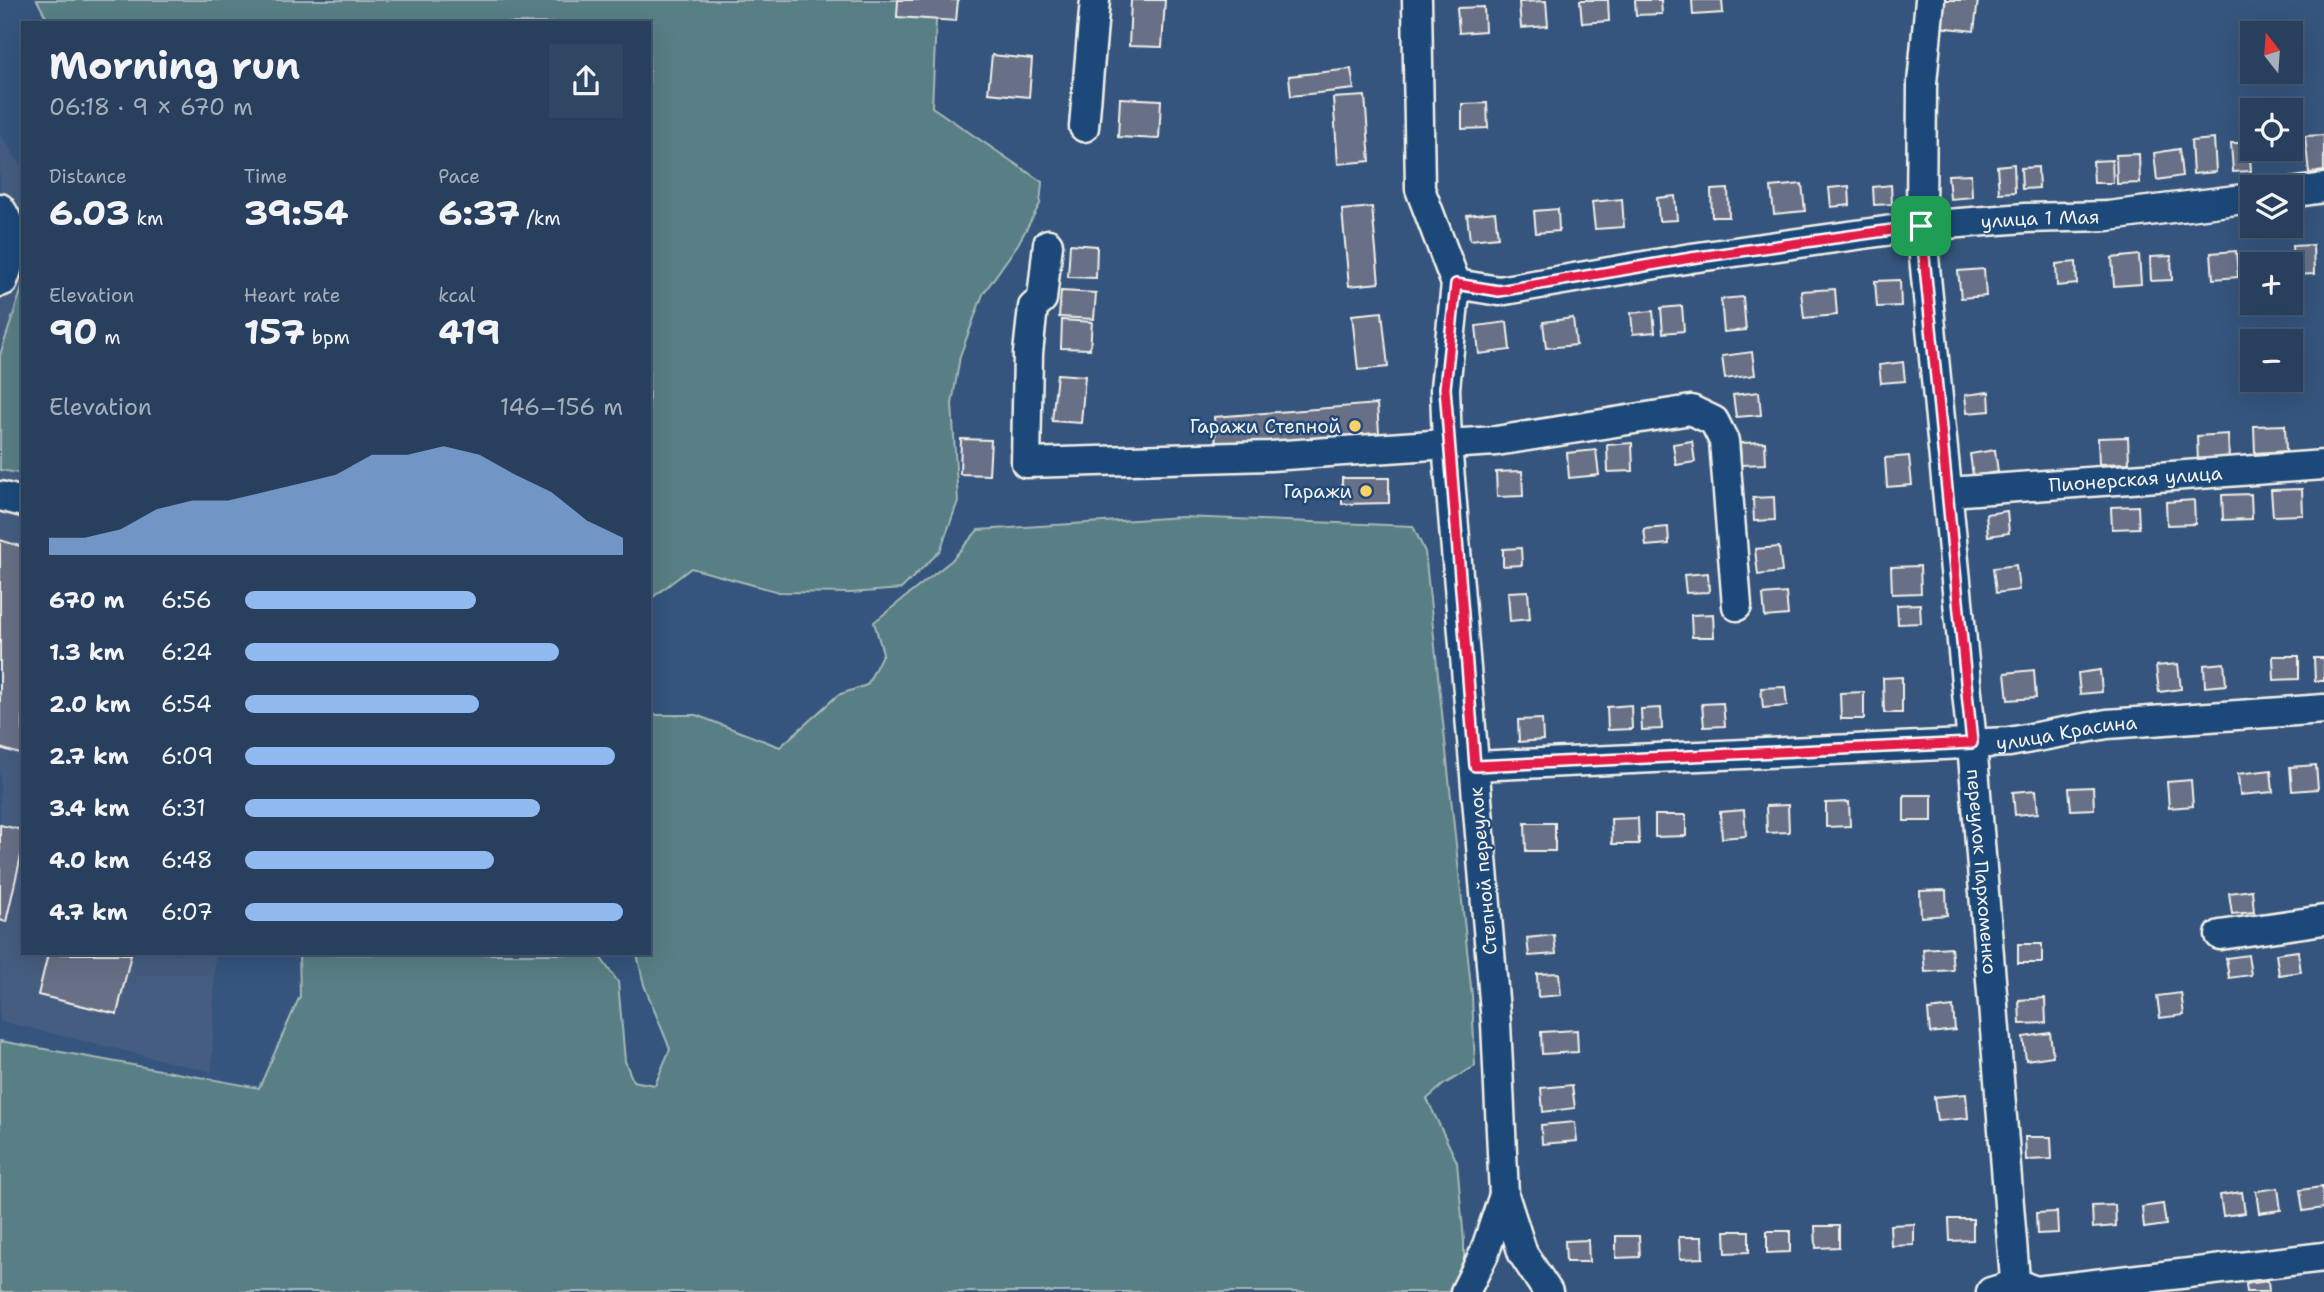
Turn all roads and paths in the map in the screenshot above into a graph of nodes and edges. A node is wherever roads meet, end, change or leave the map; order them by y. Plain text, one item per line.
1 (1095, 0) edge
2 (1417, 0) edge
3 (1930, 0) edge
4 (1084, 127) dead end
5 (2324, 188) edge
6 (2303, 191) edge
7 (2240, 200) edge
8 (0, 208) edge
9 (1921, 226) junction
10 (1048, 244) dead end
11 (0, 282) edge
12 (1456, 284) junction
13 (1447, 444) junction
14 (2324, 465) edge
15 (1949, 492) junction
16 (0, 496) edge
17 (21, 501) edge
18 (1737, 606) dead end
19 (2324, 709) edge
20 (1972, 743) junction
21 (1475, 766) junction
22 (2324, 920) edge
23 (2220, 935) dead end
24 (1504, 1195) junction
25 (2324, 1257) edge
26 (2008, 1289) edge
27 (1465, 1292) edge
28 (1548, 1292) edge

1 - 4 street
2 - 12 street, Степной переулок
3 - 9 street, переулок Пархоменко
5 - 6 street
7 - 9 street, улица 1 Мая
8 - 11 street
9 - 12 street, улица 1 Мая
9 - 15 street, переулок Пархоменко
10 - 13 street
12 - 13 street, Степной переулок
13 - 18 street
13 - 21 street, Степной переулок
14 - 15 street, Пионерская улица
15 - 20 street, переулок Пархоменко
16 - 17 street
19 - 20 street, улица Красина
20 - 21 street, улица Красина
20 - 26 street, переулок Пархоменко
21 - 24 street, Степной переулок
22 - 23 street
24 - 27 street
24 - 28 street, Степной переулок
25 - 26 street

